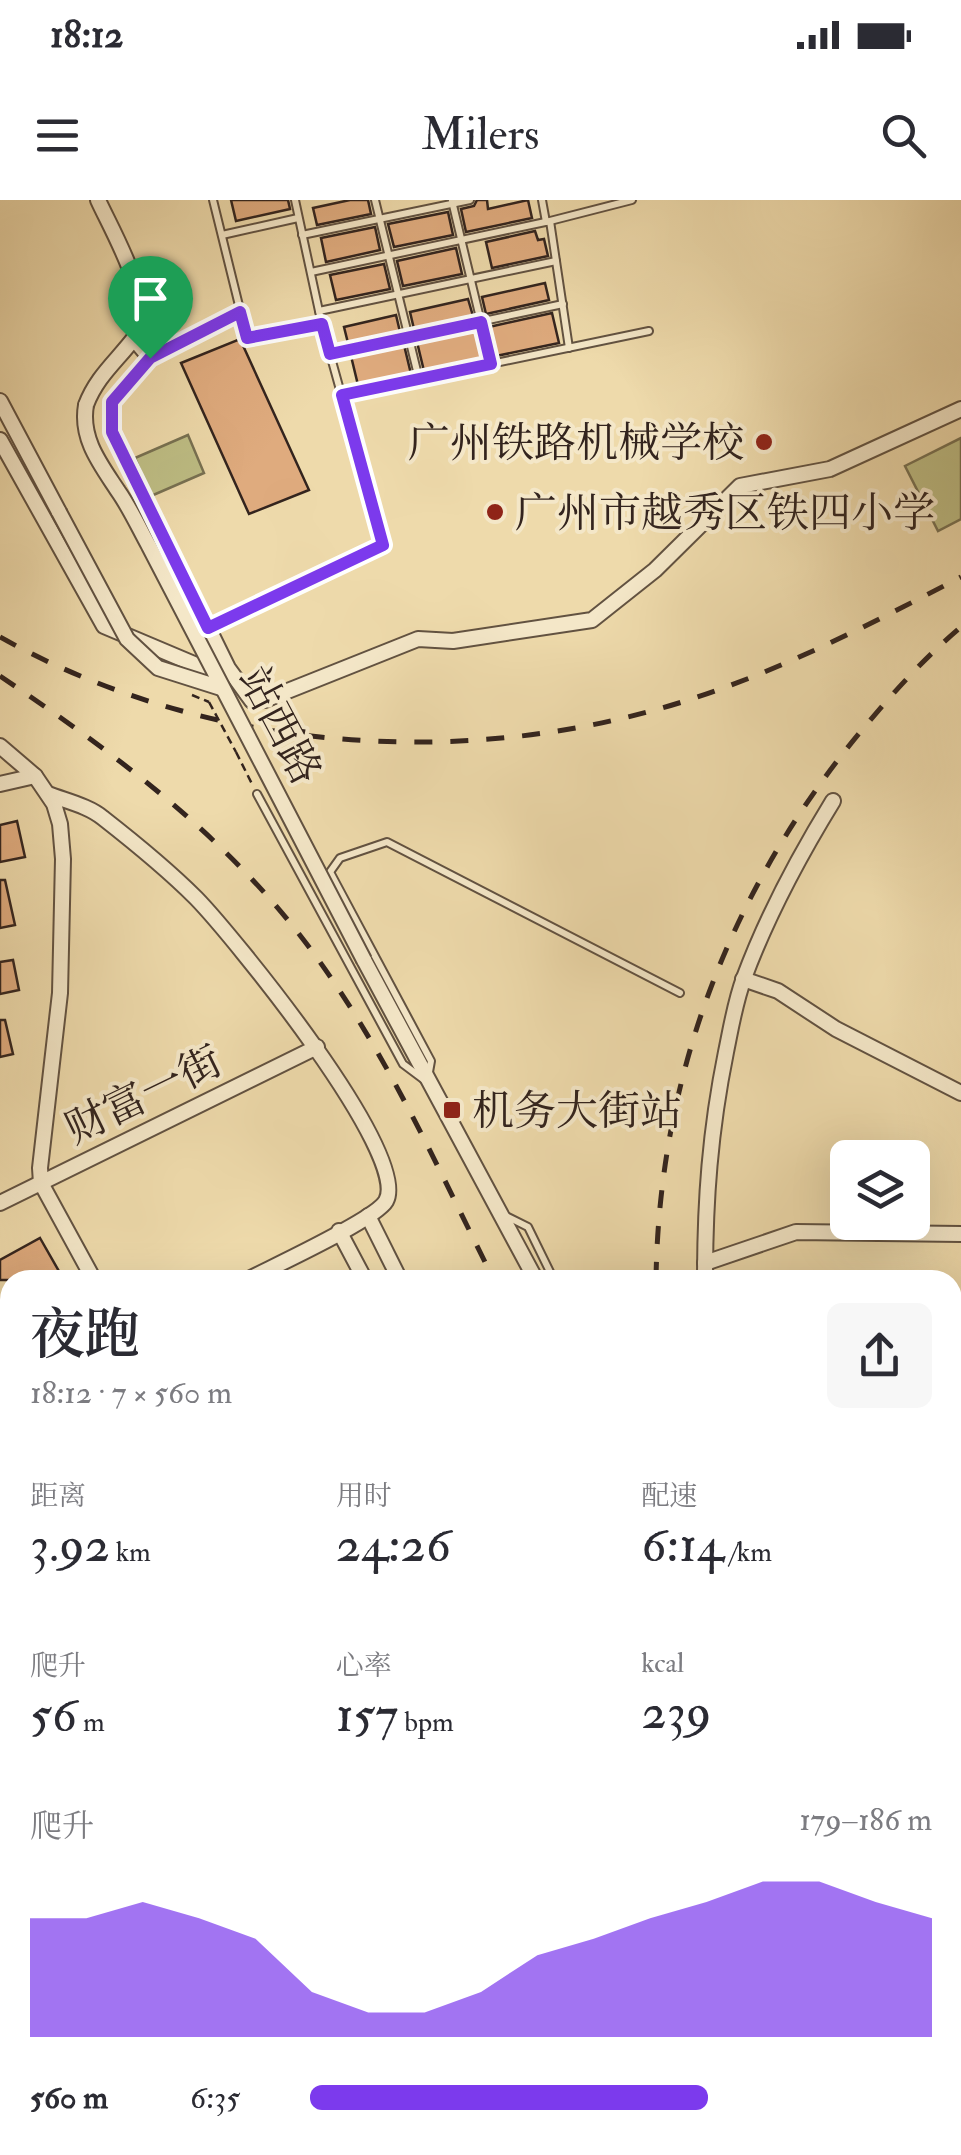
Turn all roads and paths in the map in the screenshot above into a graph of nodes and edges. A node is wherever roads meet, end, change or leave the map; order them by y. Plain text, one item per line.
1 (98, 200) edge
2 (213, 200) edge
3 (295, 200) edge
4 (375, 200) edge
5 (470, 200) edge
6 (542, 200) edge
7 (632, 200) edge
8 (452, 202) edge
9 (298, 218) junction
10 (380, 219) junction
11 (548, 221) junction
12 (221, 235) junction
13 (302, 235) junction
14 (461, 240) junction
15 (389, 256) junction
16 (556, 262) junction
17 (311, 272) junction
18 (470, 280) junction
19 (398, 295) junction
20 (562, 304) junction
21 (240, 312) junction
22 (320, 312) junction
23 (481, 322) junction
24 (322, 324) junction
25 (649, 331) dead end
26 (409, 337) junction
27 (134, 339) junction
28 (569, 348) junction
29 (330, 354) junction
30 (150, 358) junction
31 (491, 364) junction
32 (419, 379) junction
33 (342, 395) junction
34 (0, 402) edge
35 (961, 409) edge
36 (0, 440) edge
37 (208, 628) junction
38 (241, 684) junction
39 (221, 688) junction
40 (209, 702) dead end
41 (0, 746) edge
42 (35, 776) junction
43 (0, 784) edge
44 (48, 794) junction
45 (258, 794) joint
46 (833, 802) dead end
47 (744, 979) junction
48 (680, 994) dead end
49 (318, 1047) junction
50 (428, 1083) junction
51 (961, 1092) edge
52 (41, 1183) junction
53 (0, 1203) edge
54 (500, 1213) junction
55 (368, 1216) junction
56 (339, 1231) junction
57 (961, 1234) edge
58 (705, 1264) junction
59 (89, 1270) edge
60 (267, 1270) edge
61 (360, 1270) edge
62 (395, 1270) edge
63 (530, 1270) edge
64 (549, 1270) edge
65 (705, 1270) edge

1 - 27 street
2 - 12 lane
3 - 9 lane
4 - 10 lane
5 - 8 lane
6 - 11 lane
7 - 11 lane
8 - 10 lane
8 - 14 lane
9 - 12 lane
9 - 13 lane
10 - 13 lane
10 - 15 lane
11 - 14 lane
11 - 16 lane
12 - 21 lane
13 - 17 lane
14 - 15 lane
14 - 18 lane
15 - 17 lane
15 - 19 lane
16 - 18 lane
16 - 20 lane
17 - 22 lane
18 - 19 lane
18 - 23 lane
19 - 22 lane
19 - 26 lane
20 - 23 lane
20 - 28 lane
21 - 24 lane
21 - 30 path
22 - 24 lane
23 - 26 lane
23 - 31 lane
24 - 29 lane
25 - 28 lane
26 - 29 lane
26 - 32 lane
27 - 30 street
27 - 39 street, 站西路, bridge
28 - 31 lane
29 - 33 lane
30 - 37 street
31 - 32 lane
32 - 33 lane
33 - 37 lane
34 - 39 street, bridge
35 - 38 street
36 - 38 street
37 - 38 street
39 - 50 street, 站西路, bridge
40 - 45 path, bridge
41 - 42 street
42 - 43 street
42 - 44 street
44 - 49 street
44 - 52 street
45 - 50 lane
46 - 47 street
47 - 51 street
47 - 58 street
48 - 50 lane
49 - 52 street, 财富一街
49 - 55 street
50 - 54 street, 站西路
52 - 53 street, 财富一街
52 - 59 street
54 - 63 street, 站西路
54 - 64 lane
55 - 56 street
55 - 62 street
56 - 60 street
56 - 61 street
57 - 58 street
58 - 65 street

